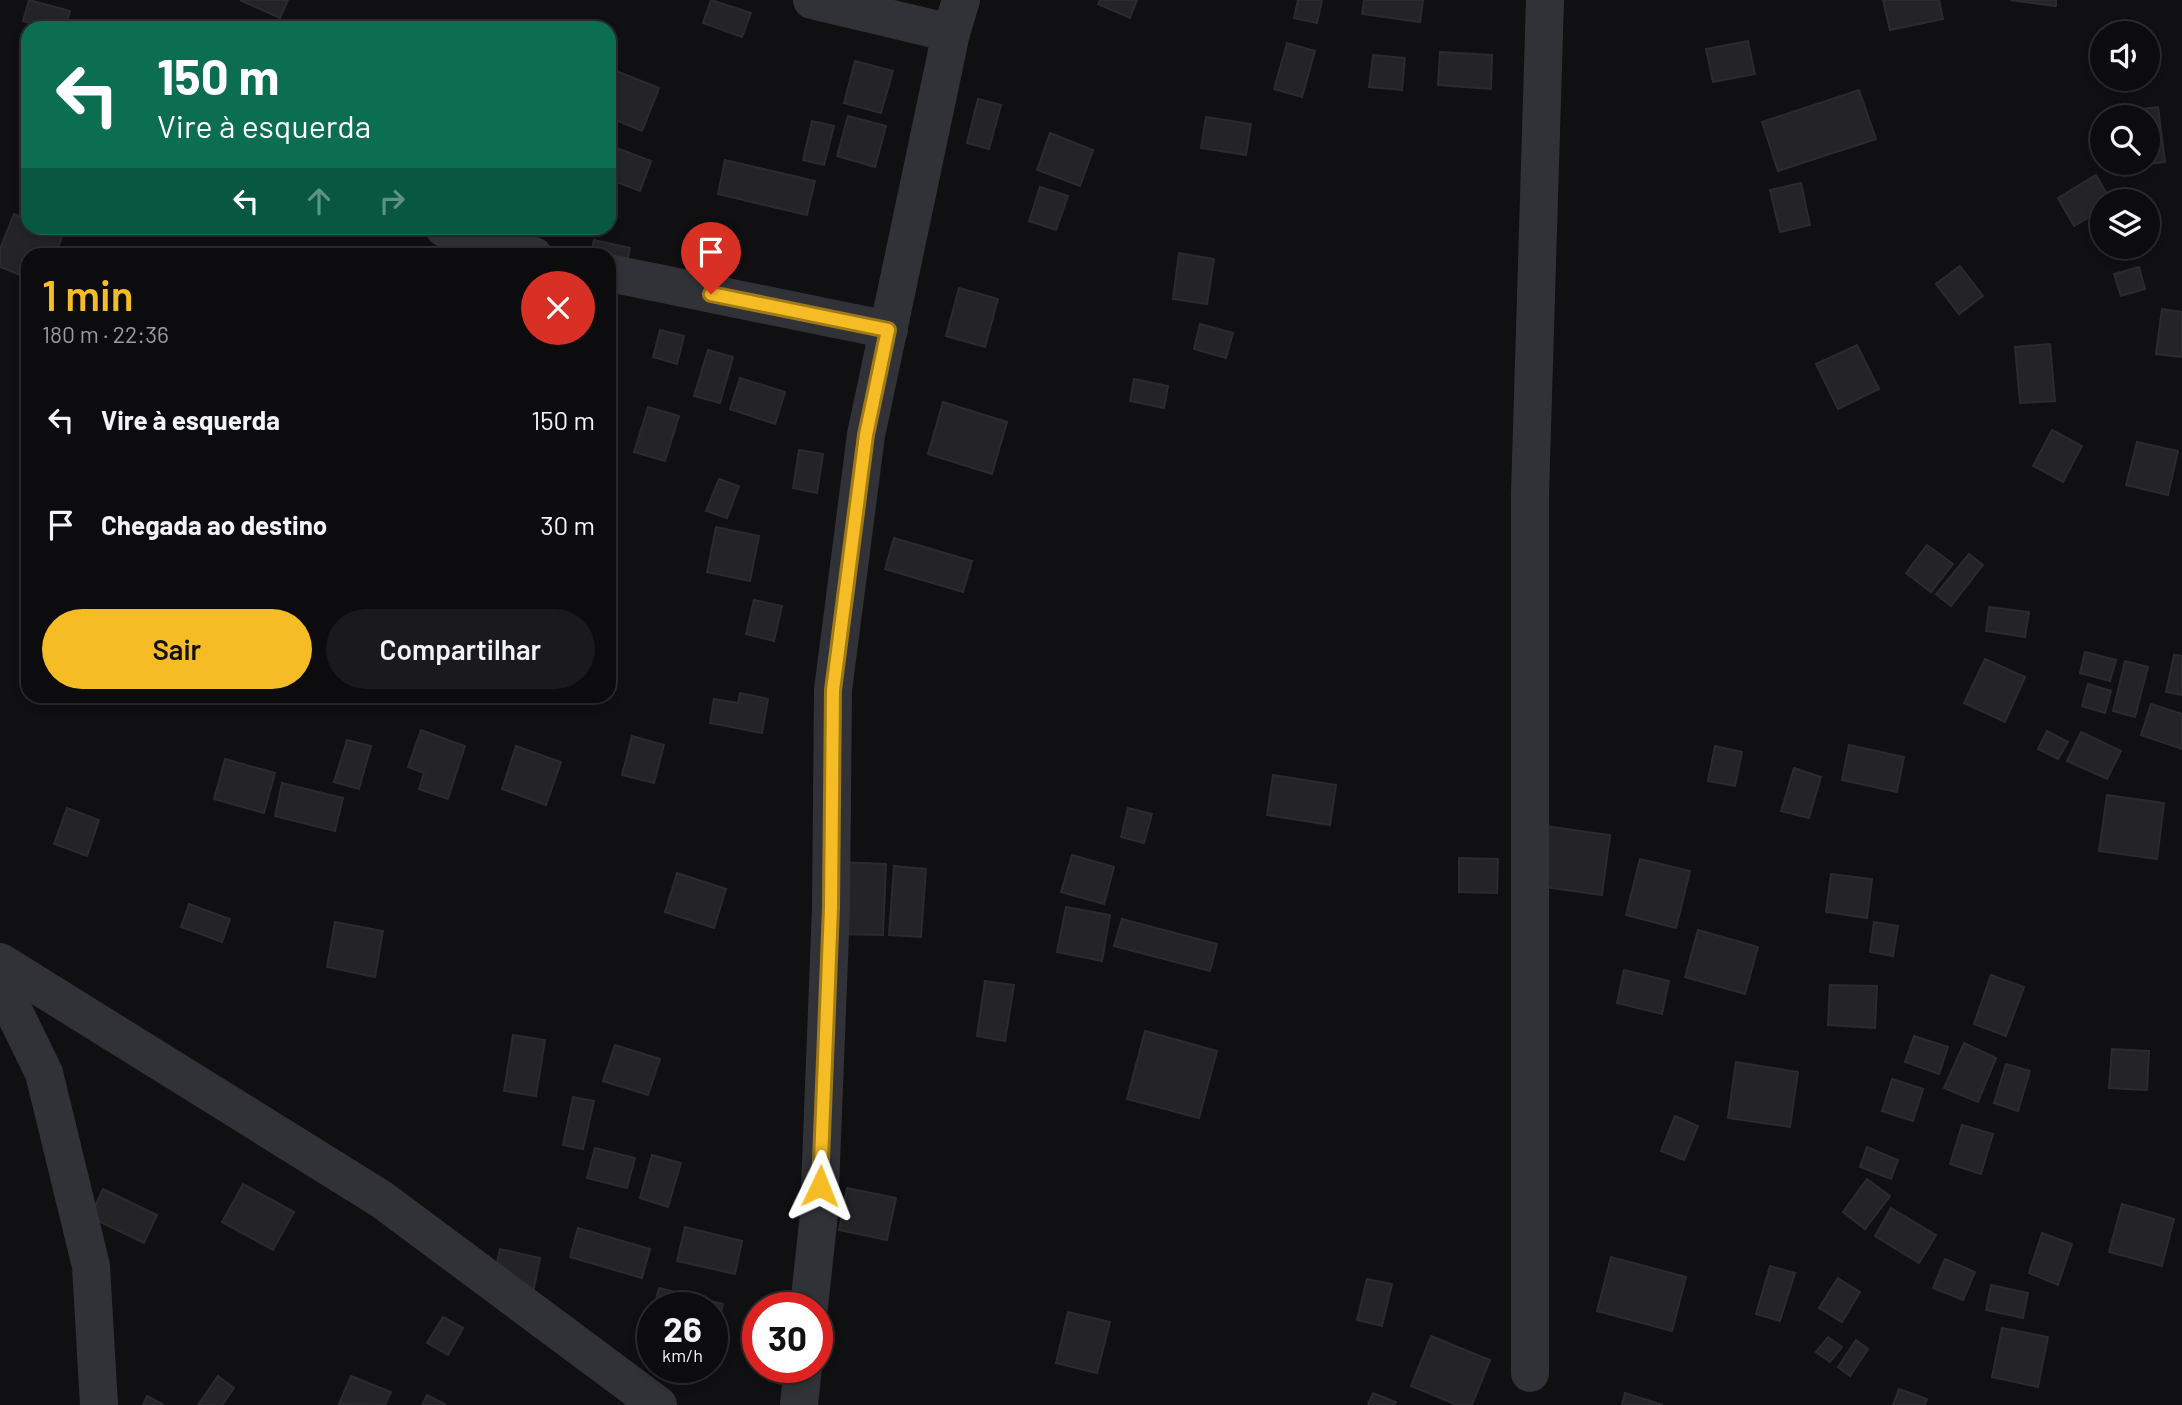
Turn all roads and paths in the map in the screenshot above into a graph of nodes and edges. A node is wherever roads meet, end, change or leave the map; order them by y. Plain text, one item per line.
1 (812, 0) edge
2 (1545, 0) edge
3 (956, 16) edge
4 (466, 235) edge
5 (508, 248) edge
6 (616, 274) edge
7 (888, 330) junction
8 (0, 962) edge
9 (0, 984) edge
10 (811, 1292) edge
11 (1530, 1373) dead end
12 (801, 1383) edge
13 (99, 1405) edge
14 (658, 1405) edge
15 (799, 1405) edge

1 - 3 street
2 - 11 street
3 - 7 street
4 - 5 street
6 - 7 street
7 - 10 street
8 - 14 street
9 - 13 street
12 - 15 street

